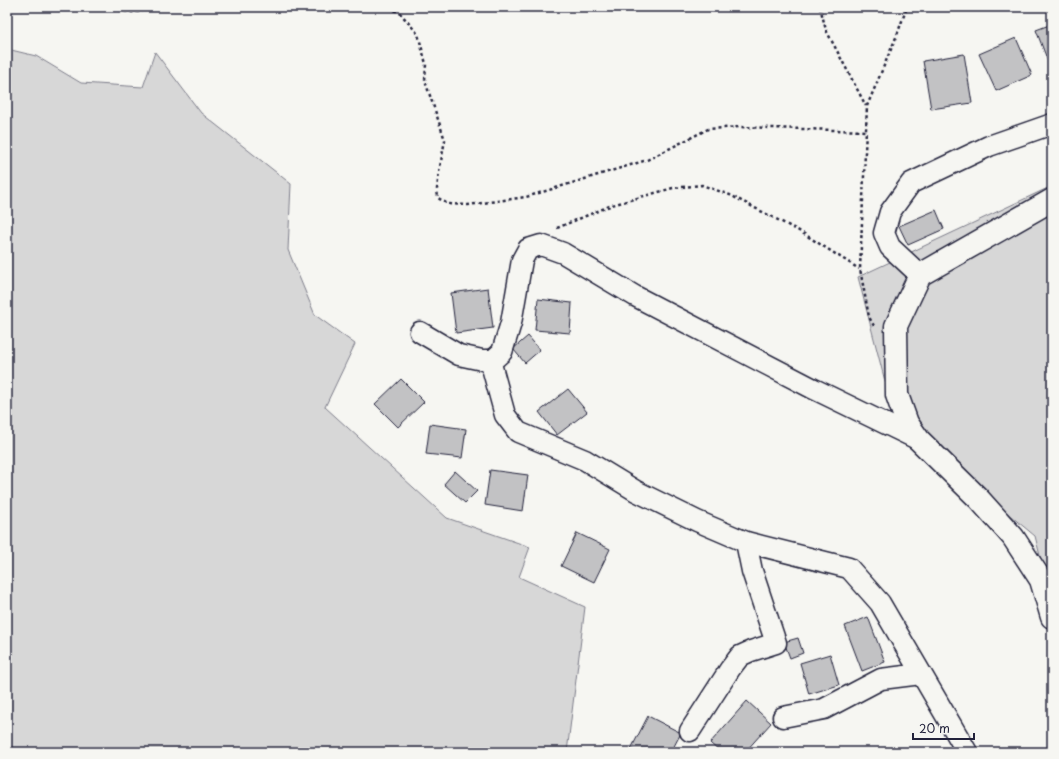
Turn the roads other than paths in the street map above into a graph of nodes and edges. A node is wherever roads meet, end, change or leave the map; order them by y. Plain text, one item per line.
1 (1052, 124) edge
2 (1052, 200) edge
3 (920, 275) junction
4 (420, 332) dead end
5 (490, 360) junction
6 (919, 440) junction
7 (746, 542) junction
8 (1052, 617) edge
9 (921, 674) junction
10 (783, 717) dead end
11 (690, 731) dead end
12 (967, 752) edge

1 - 3 street
2 - 3 street
3 - 6 street
4 - 5 street
5 - 6 street
5 - 7 street
6 - 8 street
7 - 9 street
7 - 11 street
9 - 10 street
9 - 12 street

